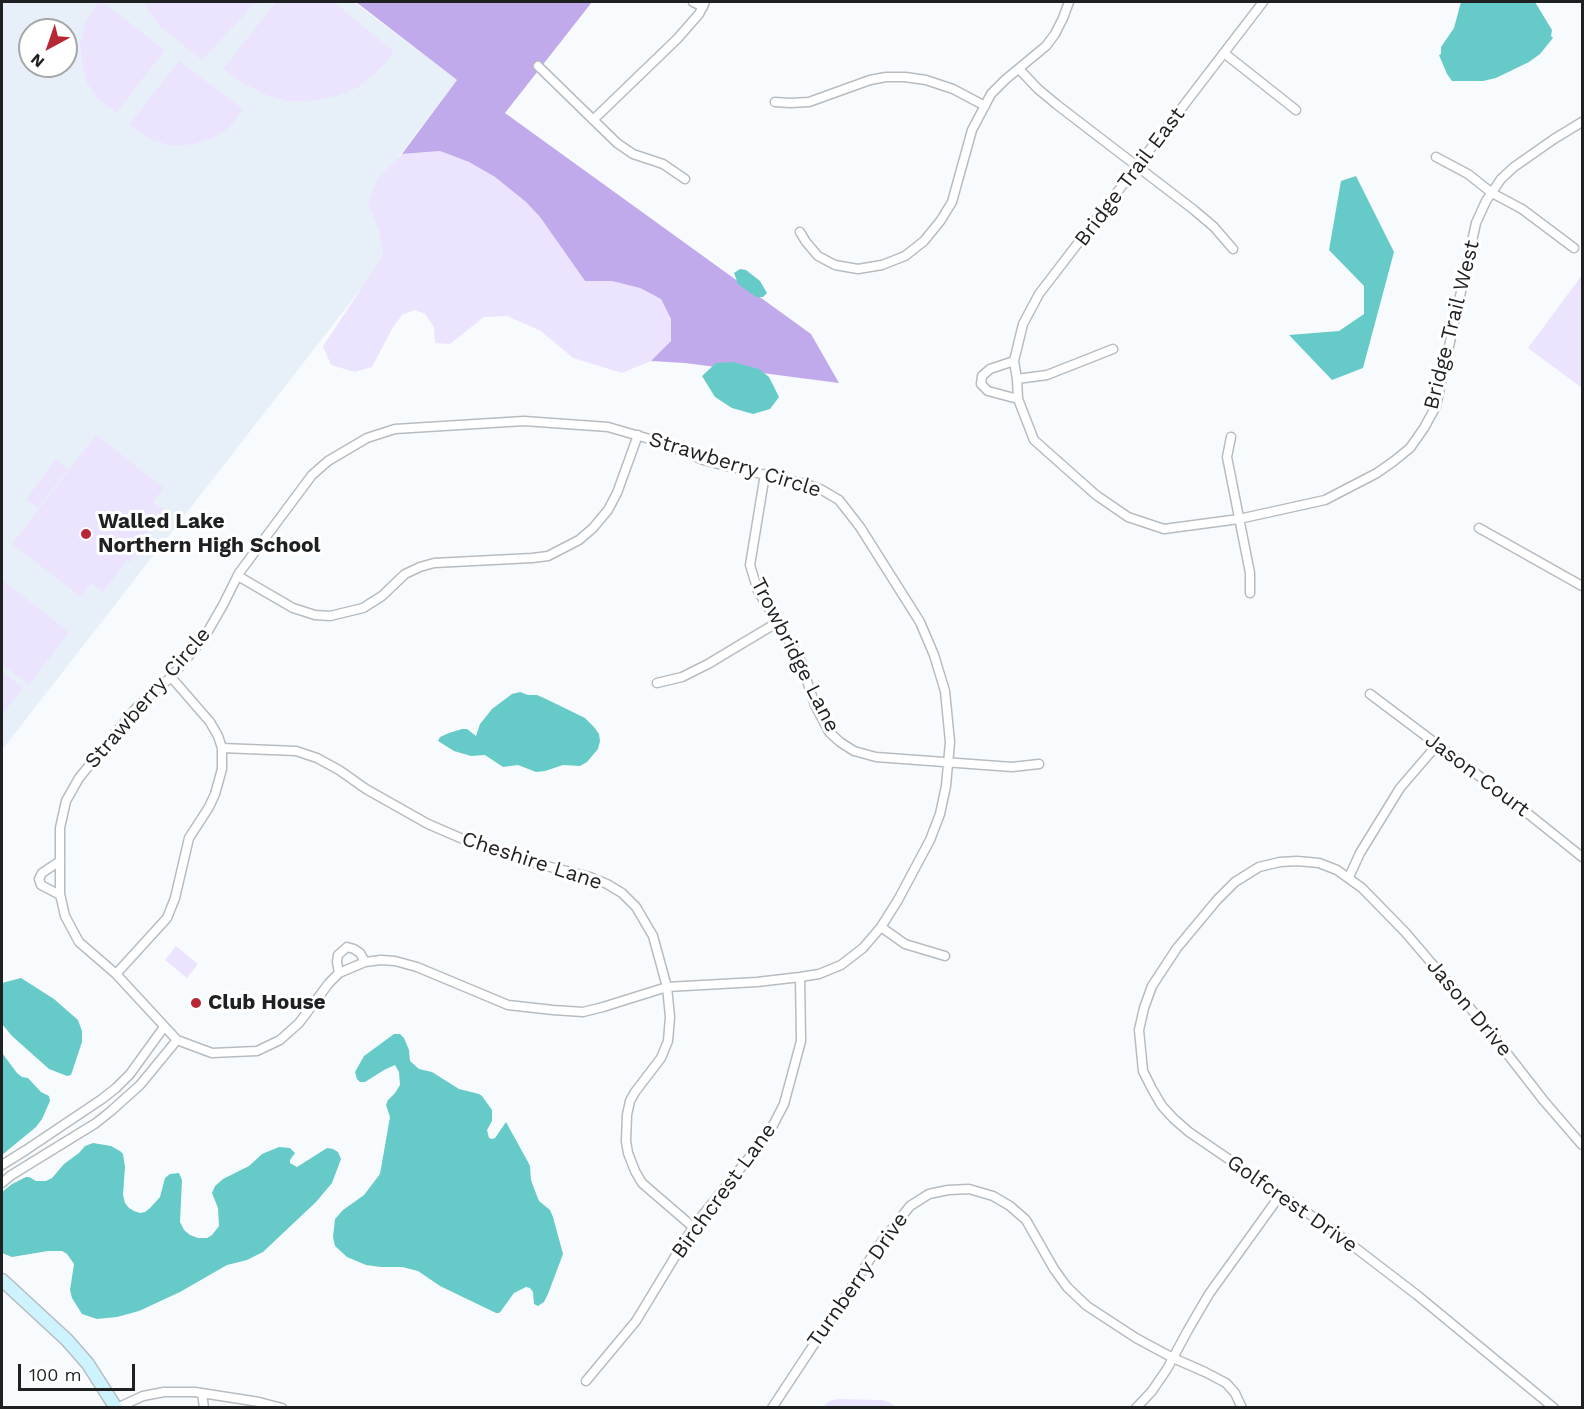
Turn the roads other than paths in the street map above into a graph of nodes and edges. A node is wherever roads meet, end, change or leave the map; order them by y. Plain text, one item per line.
1 (693, 2) edge
2 (1069, 2) edge
3 (1263, 2) edge
4 (704, 4) edge
5 (1224, 53) junction
6 (538, 66) dead end
7 (1019, 69) junction
8 (775, 102) dead end
9 (985, 105) junction
10 (1296, 110) dead end
11 (593, 120) junction
12 (1582, 122) edge
13 (1436, 157) dead end
14 (1137, 167) junction
15 (685, 179) dead end
16 (1492, 193) junction
17 (800, 232) dead end
18 (1574, 248) dead end
19 (1233, 249) dead end
20 (1113, 349) dead end
21 (1014, 361) junction
22 (1017, 379) junction
23 (1018, 399) junction
24 (638, 435) junction
25 (1231, 437) dead end
26 (765, 474) junction
27 (1096, 495) joint
28 (1239, 519) junction
29 (1479, 528) dead end
30 (238, 576) junction
31 (1582, 586) edge
32 (1250, 593) dead end
33 (778, 622) junction
34 (171, 677) junction
35 (657, 683) dead end
36 (1370, 694) dead end
37 (1437, 745) junction
38 (222, 748) junction
39 (948, 762) junction
40 (1039, 764) dead end
41 (1582, 857) edge
42 (60, 861) junction
43 (1348, 877) junction
44 (60, 895) junction
45 (881, 927) junction
46 (1175, 951) joint
47 (945, 956) dead end
48 (365, 962) junction
49 (339, 973) junction
50 (116, 974) junction
51 (800, 977) junction
52 (667, 987) junction
53 (164, 1028) junction
54 (177, 1040) junction
55 (102, 1099) junction
56 (111, 1111) junction
57 (1582, 1145) edge
58 (26, 1150) junction
59 (33, 1163) junction
60 (2, 1165) edge
61 (2, 1183) edge
62 (1281, 1194) junction
63 (693, 1227) junction
64 (2, 1280) edge
65 (1173, 1358) junction
66 (586, 1381) dead end
67 (201, 1393) junction
68 (117, 1407) edge
69 (204, 1407) edge
70 (282, 1407) edge
71 (772, 1407) edge
72 (1136, 1407) edge
73 (1242, 1407) edge
74 (1554, 1407) edge

1 - 4 street
2 - 7 street
3 - 5 street, Bridge Trail East
4 - 11 street
5 - 10 street
5 - 14 street, Bridge Trail East
6 - 11 street
7 - 9 street
7 - 14 street
8 - 9 street
9 - 17 street
11 - 15 street
12 - 16 street, Bridge Trail West
13 - 16 street
14 - 19 street
14 - 21 street, Bridge Trail East
16 - 18 street
16 - 28 street, Bridge Trail West
20 - 22 street
21 - 22 street, Bridge Trail East
21 - 23 street
22 - 23 street, Bridge Trail East
23 - 27 street, Bridge Trail East
24 - 26 street, Strawberry Circle
24 - 30 street, Strawberry Circle
24 - 30 street
25 - 28 street
26 - 33 street, Trowbridge Lane
26 - 39 street, Strawberry Circle
27 - 28 street, Bridge Trail West
28 - 32 street
29 - 31 street
30 - 34 street, Strawberry Circle
33 - 35 street
33 - 39 street, Trowbridge Lane
34 - 38 street
34 - 42 street, Strawberry Circle
36 - 37 street, Jason Court
37 - 41 street, Jason Court
37 - 43 street
38 - 50 street
38 - 52 street, Cheshire Lane
39 - 40 street, Trowbridge Lane
39 - 45 street, Strawberry Circle
42 - 44 street, Strawberry Circle
42 - 44 street
43 - 46 street, Jason Drive
43 - 57 street, Jason Drive
44 - 50 street, Strawberry Circle
45 - 47 street
45 - 51 street, Strawberry Circle
46 - 62 street, Golfcrest Drive
48 - 49 street, Strawberry Circle
48 - 49 street, Strawberry Circle
48 - 52 street, Strawberry Circle
49 - 54 street, Strawberry Circle
50 - 53 street, Strawberry Circle
51 - 52 street, Strawberry Circle
51 - 63 street, Birchcrest Lane
52 - 63 street, Cheshire Lane
53 - 54 street, Strawberry Circle
53 - 55 street
54 - 56 street
55 - 56 street
55 - 58 street
56 - 59 street
58 - 59 street
58 - 60 street
59 - 61 street
62 - 65 street
62 - 74 street, Golfcrest Drive
63 - 66 street, Birchcrest Lane
64 - 68 main road
65 - 71 street, Turnberry Drive
65 - 72 street
65 - 73 street, Turnberry Drive
67 - 68 street
67 - 69 street
67 - 70 street

